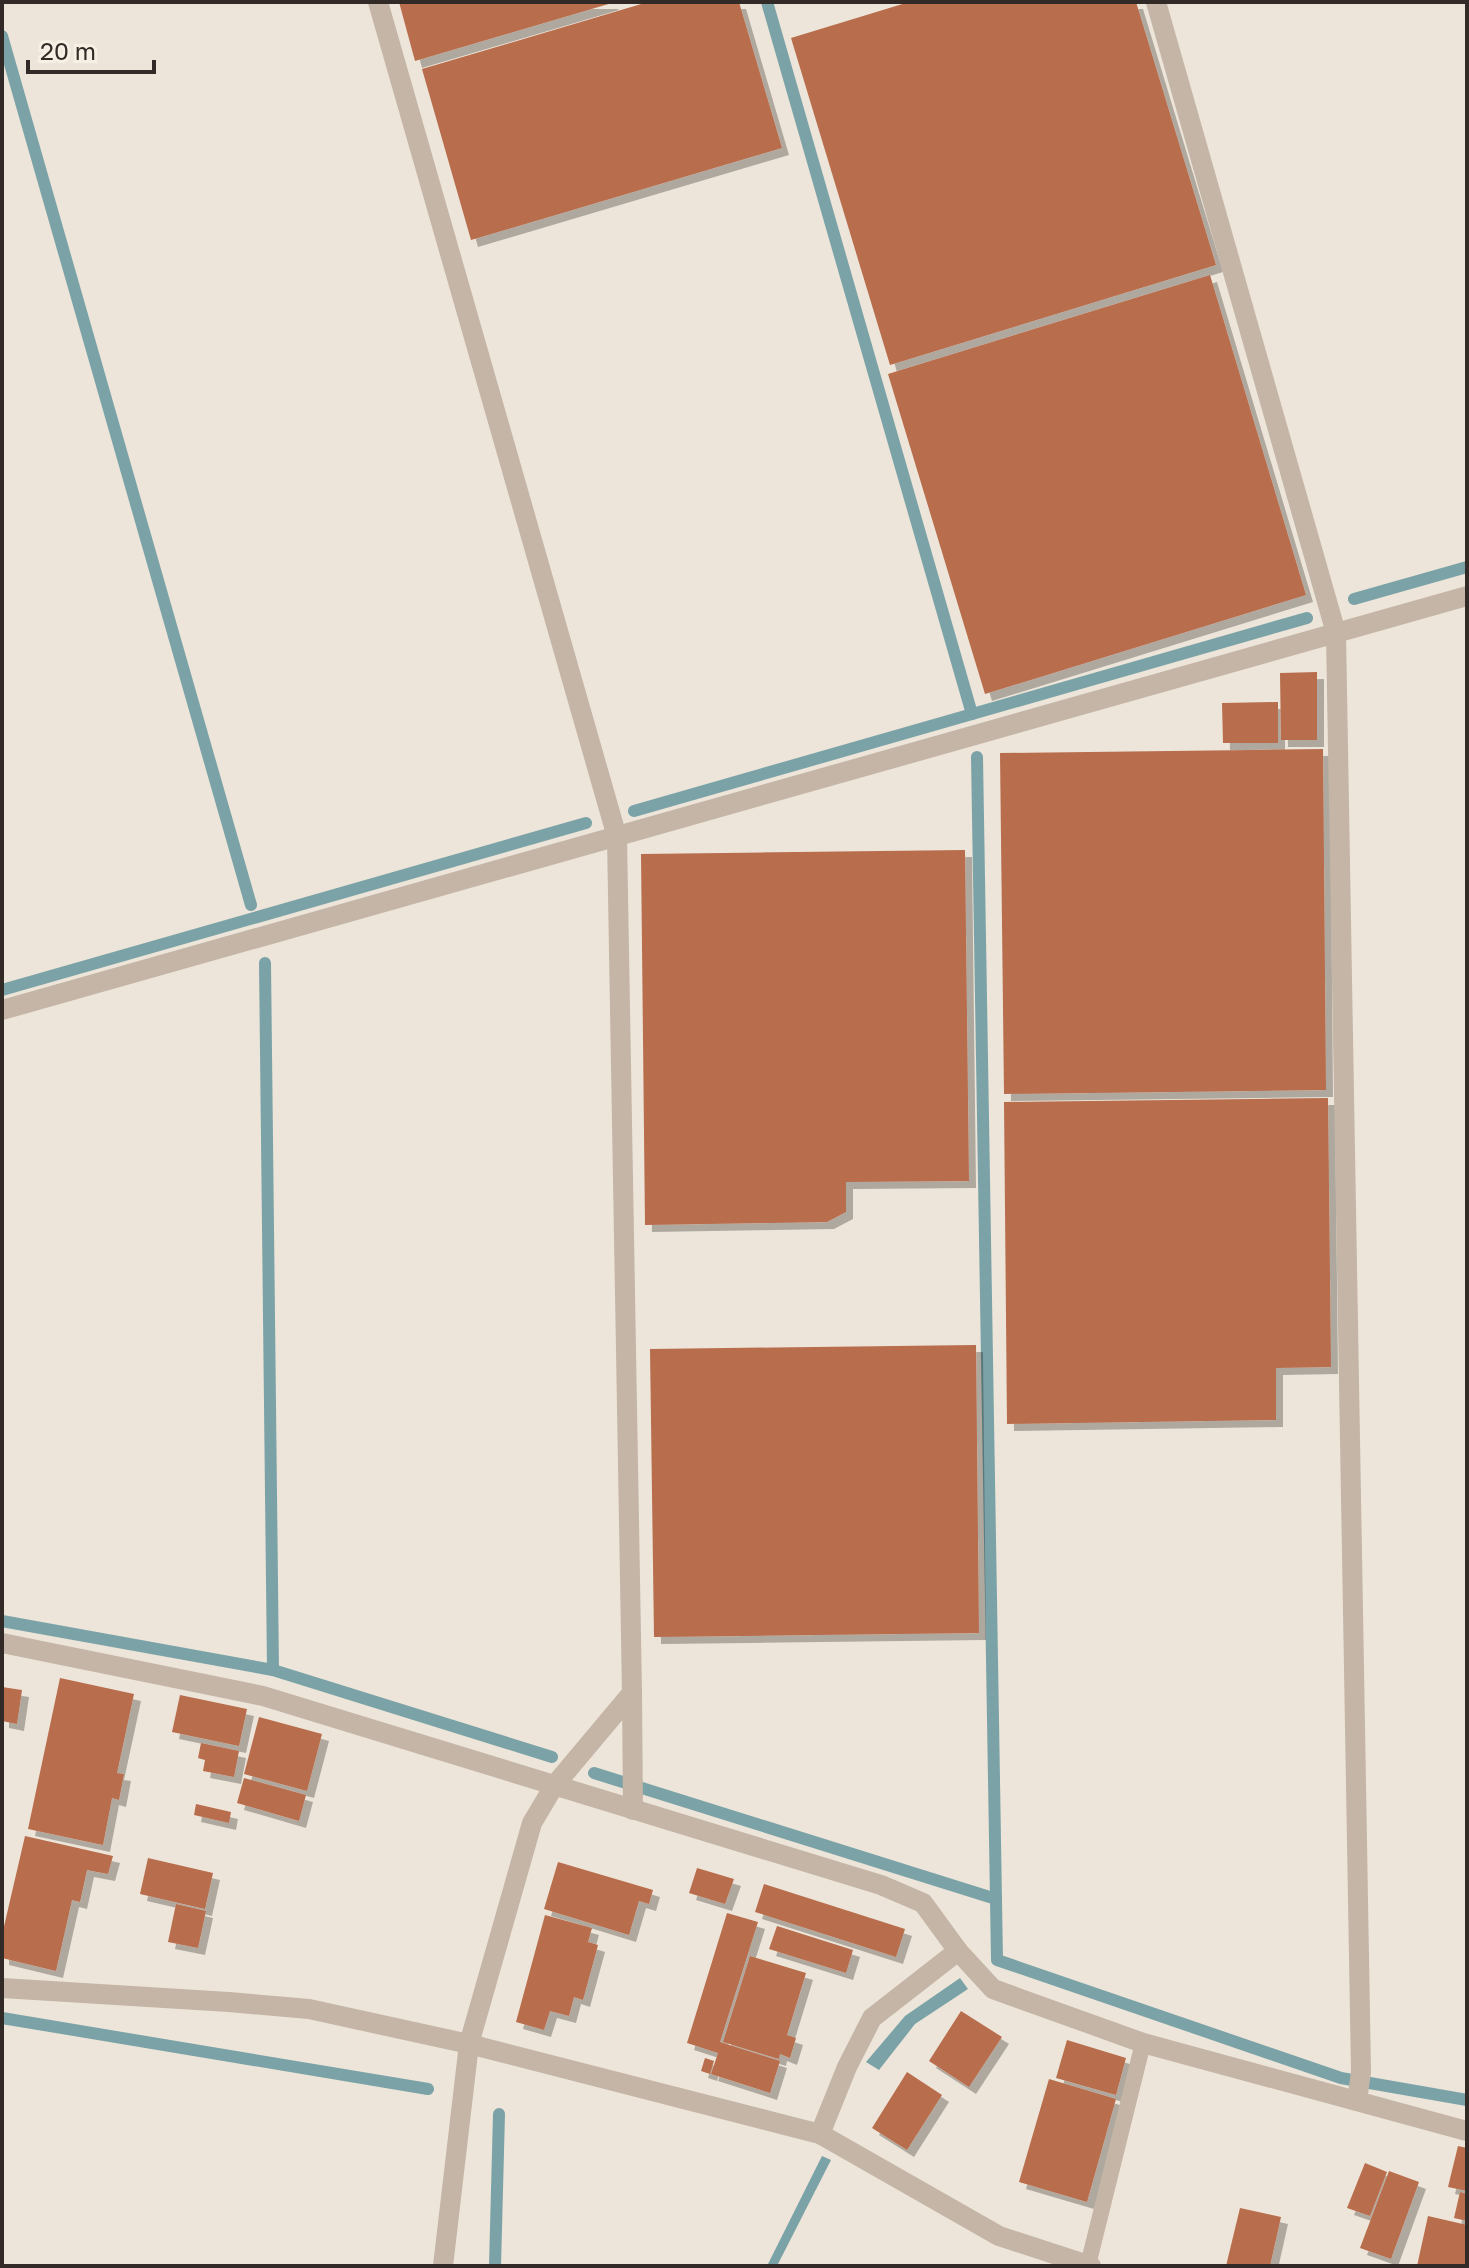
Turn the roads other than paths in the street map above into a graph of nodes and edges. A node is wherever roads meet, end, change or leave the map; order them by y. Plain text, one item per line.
1 (378, 2) edge
2 (1156, 2) edge
3 (1467, 596) edge
4 (1336, 633) junction
5 (617, 837) junction
6 (2, 1010) edge
7 (2, 1643) edge
8 (632, 1693) junction
9 (554, 1786) junction
10 (633, 1794) junction
11 (958, 1951) junction
12 (2, 1988) edge
13 (1143, 2043) junction
14 (469, 2044) junction
15 (1359, 2088) junction
16 (1467, 2131) edge
17 (820, 2134) junction
18 (443, 2266) edge
19 (1090, 2266) edge

1 - 5 street
2 - 4 street
3 - 4 street
4 - 5 street
4 - 15 street
5 - 6 street
5 - 8 street
7 - 9 street
8 - 9 street
8 - 10 street
9 - 10 street
9 - 14 street
10 - 11 street
11 - 13 street
11 - 17 street
12 - 14 street
13 - 15 street
13 - 19 lane
14 - 17 street
14 - 18 street
15 - 16 street
17 - 19 street

